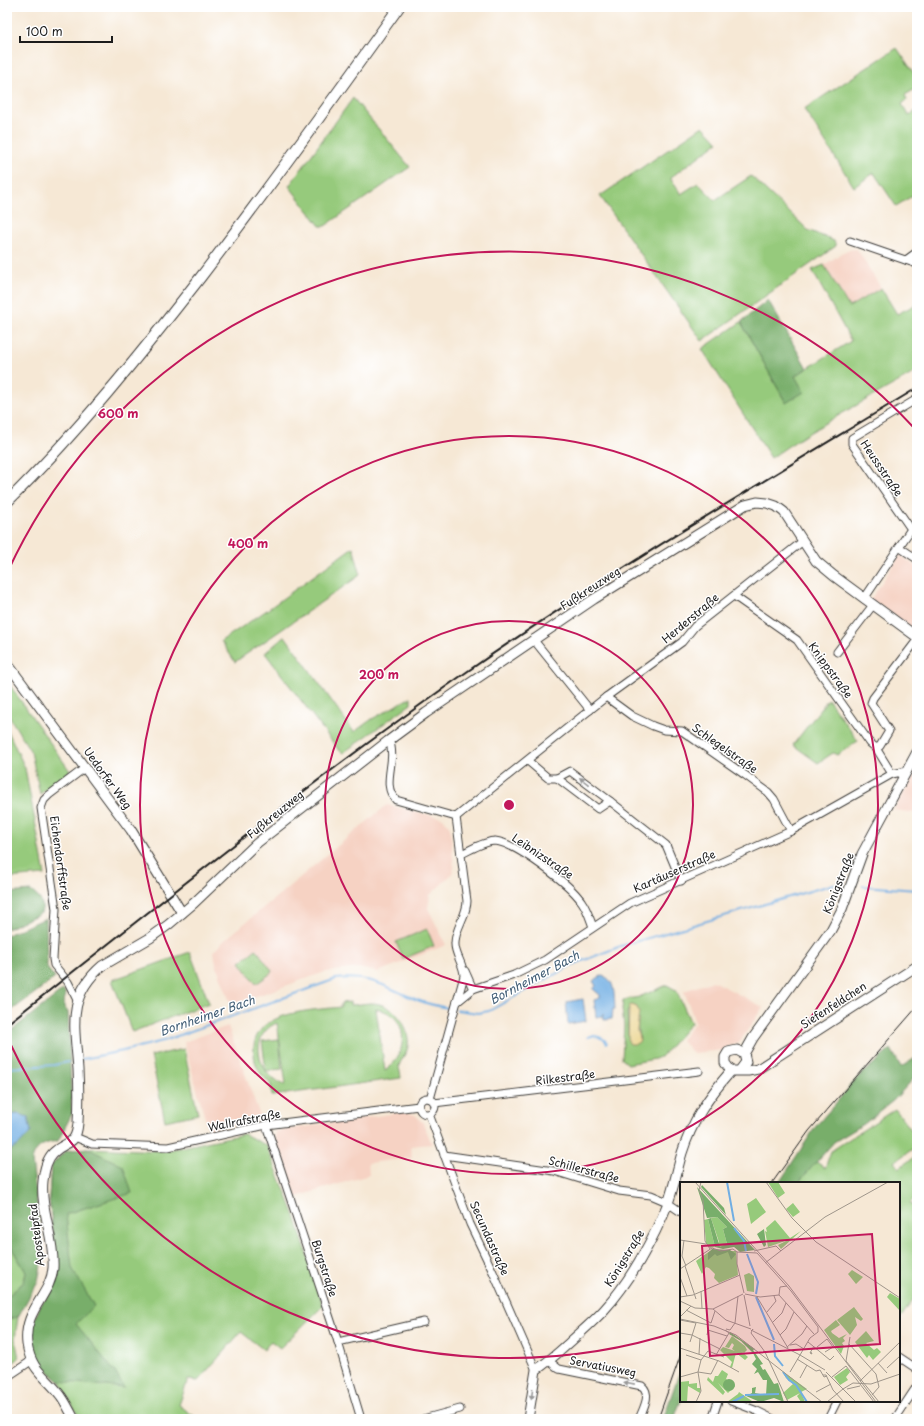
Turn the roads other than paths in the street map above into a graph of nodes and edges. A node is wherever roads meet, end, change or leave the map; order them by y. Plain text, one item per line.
1 (399, 7) edge
2 (850, 240) dead end
3 (917, 252) edge
4 (906, 260) junction
5 (917, 264) edge
6 (917, 399) edge
7 (7, 502) edge
8 (914, 527) edge
9 (803, 541) junction
10 (900, 547) junction
11 (917, 559) edge
12 (734, 596) junction
13 (864, 599) junction
14 (873, 606) junction
15 (533, 639) junction
16 (917, 639) edge
17 (837, 652) dead end
18 (7, 663) edge
19 (606, 697) junction
20 (590, 710) junction
21 (389, 740) junction
22 (876, 748) junction
23 (917, 752) edge
24 (528, 761) junction
25 (86, 767) junction
26 (907, 771) junction
27 (892, 774) junction
28 (557, 778) junction
29 (610, 801) junction
30 (456, 817) junction
31 (791, 831) junction
32 (461, 854) junction
33 (681, 881) junction
34 (182, 913) junction
35 (594, 927) junction
36 (917, 966) edge
37 (464, 970) junction
38 (473, 989) junction
39 (77, 1000) junction
40 (456, 1003) junction
41 (742, 1055) junction
42 (762, 1064) junction
43 (733, 1069) junction
44 (699, 1071) dead end
45 (432, 1101) junction
46 (419, 1106) junction
47 (429, 1114) junction
48 (266, 1125) junction
49 (75, 1137) junction
50 (444, 1155) junction
51 (668, 1203) junction
52 (680, 1211) edge
53 (424, 1322) dead end
54 (338, 1342) junction
55 (900, 1358) edge
56 (31, 1361) junction
57 (549, 1361) junction
58 (917, 1369) edge
59 (536, 1370) junction
60 (7, 1377) edge
61 (917, 1386) edge
62 (718, 1402) edge
63 (734, 1402) edge
64 (836, 1402) edge
65 (460, 1409) dead end
66 (74, 1419) edge
67 (361, 1419) edge
68 (423, 1419) edge
69 (528, 1419) edge
70 (639, 1419) edge
71 (712, 1419) edge
72 (773, 1419) edge
73 (828, 1419) edge
74 (895, 1419) edge

1 - 7 main road
2 - 4 street
3 - 4 street
4 - 5 street
6 - 8 street, Heussstraße
8 - 10 street
9 - 12 street, Herderstraße
9 - 13 street, Fußkreuzweg
9 - 15 street, Fußkreuzweg
10 - 11 street
10 - 13 street
12 - 19 street, Herderstraße
12 - 22 street, Knippstraße
13 - 14 street, Fußkreuzweg
14 - 16 street, Fußkreuzweg
14 - 17 street
15 - 20 street
15 - 21 street, Fußkreuzweg
16 - 22 street
18 - 25 street, Uedorfer Weg
19 - 20 street, Herderstraße
19 - 31 street, Schlegelstraße
20 - 24 street, Herderstraße
21 - 30 street
21 - 34 street, Fußkreuzweg
22 - 27 street, Knippstraße
23 - 26 street, Königstraße
24 - 28 street
24 - 30 street, Herderstraße
25 - 34 street, Uedorfer Weg
25 - 39 street, Eichendorffstraße
26 - 27 street, Kartäuserstraße
26 - 41 street, Königstraße
27 - 31 street, Kartäuserstraße
28 - 29 street
29 -> 28 street
29 - 33 street
30 - 32 street
31 - 33 street, Kartäuserstraße
32 - 35 street, Leibnizstraße
32 - 37 street
33 - 35 street, Kartäuserstraße
34 - 39 street
35 - 38 street, Kartäuserstraße
36 - 42 street, Siefenfeldchen
37 - 38 street
37 - 40 street
38 - 40 street, Kartäuserstraße
39 - 49 street
40 - 45 street
41 - 42 street
41 - 43 street, Königstraße
41 - 43 street, Königstraße
42 - 43 street, Siefenfeldchen
43 - 51 street, Königstraße
44 - 45 street, Rilkestraße
45 - 46 street
45 - 47 street
46 - 47 street
46 - 48 street, Wallrafstraße
47 - 50 street, Secundastraße
48 - 49 street, Wallrafstraße
48 - 54 street, Burgstraße
49 - 56 street, Apostelpfad
50 - 51 street, Schillerstraße
50 - 59 street, Secundastraße
51 - 52 street, Schillerstraße
51 - 57 street, Königstraße
53 - 54 street
54 - 67 street, Burgstraße
55 - 58 street
56 - 60 street
56 - 66 street, Apostelpfad
57 - 59 street, Königstraße
70 -> 57 street, Servatiusweg
59 -> 69 street
61 - 74 street
62 - 71 street
63 - 72 street
64 - 73 street
65 - 68 street

